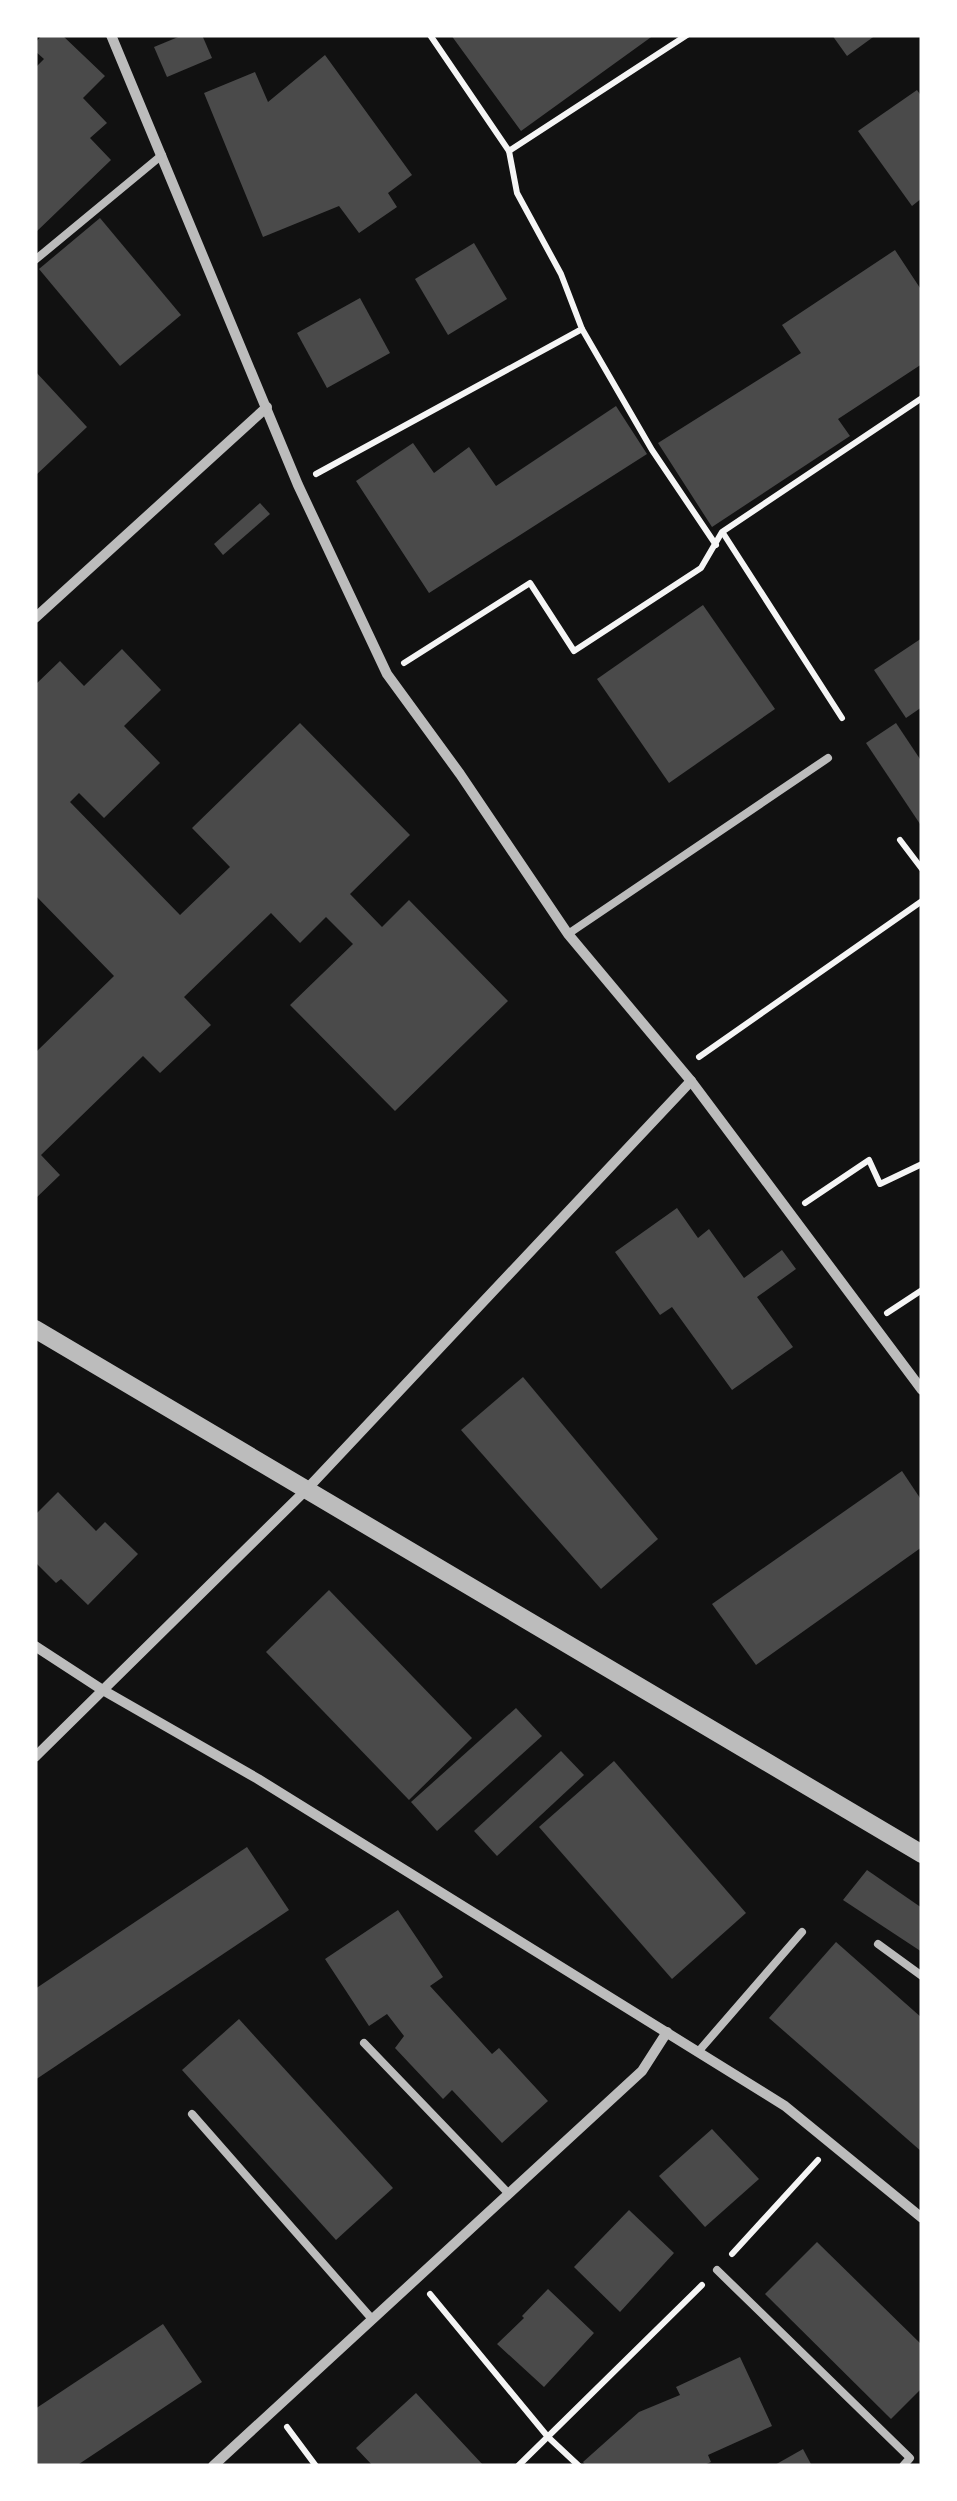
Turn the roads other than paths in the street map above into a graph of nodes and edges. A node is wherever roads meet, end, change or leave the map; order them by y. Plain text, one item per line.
1 (111, 35) edge
2 (162, 155) junction
3 (35, 260) edge
4 (266, 406) junction
5 (35, 618) edge
6 (828, 758) dead end
7 (568, 934) junction
8 (691, 1081) junction
9 (35, 1329) edge
10 (922, 1390) edge
11 (307, 1489) junction
12 (35, 1646) edge
13 (102, 1689) junction
14 (35, 1757) edge
15 (922, 1854) edge
16 (802, 1932) dead end
17 (878, 1944) dead end
18 (922, 1976) edge
19 (667, 2032) junction
20 (364, 2043) dead end
21 (698, 2052) junction
22 (192, 2114) dead end
23 (508, 2193) junction
24 (922, 2218) edge
25 (717, 2270) road end
26 (372, 2319) junction
27 (213, 2466) edge
28 (903, 2466) edge

1 - 2 street
2 - 3 lane
2 - 4 street
4 - 5 street
4 - 7 street
6 - 7 lane
7 - 8 street
8 - 10 street
8 - 11 street
9 - 11 street
11 - 13 street
11 - 15 street
12 - 13 street
13 - 14 street
13 - 19 street
16 - 21 lane
17 - 18 lane
19 - 21 street
19 - 23 street
20 - 23 lane
21 - 24 street
22 - 26 lane
23 - 26 street
25 - 28 lane
26 - 27 street

